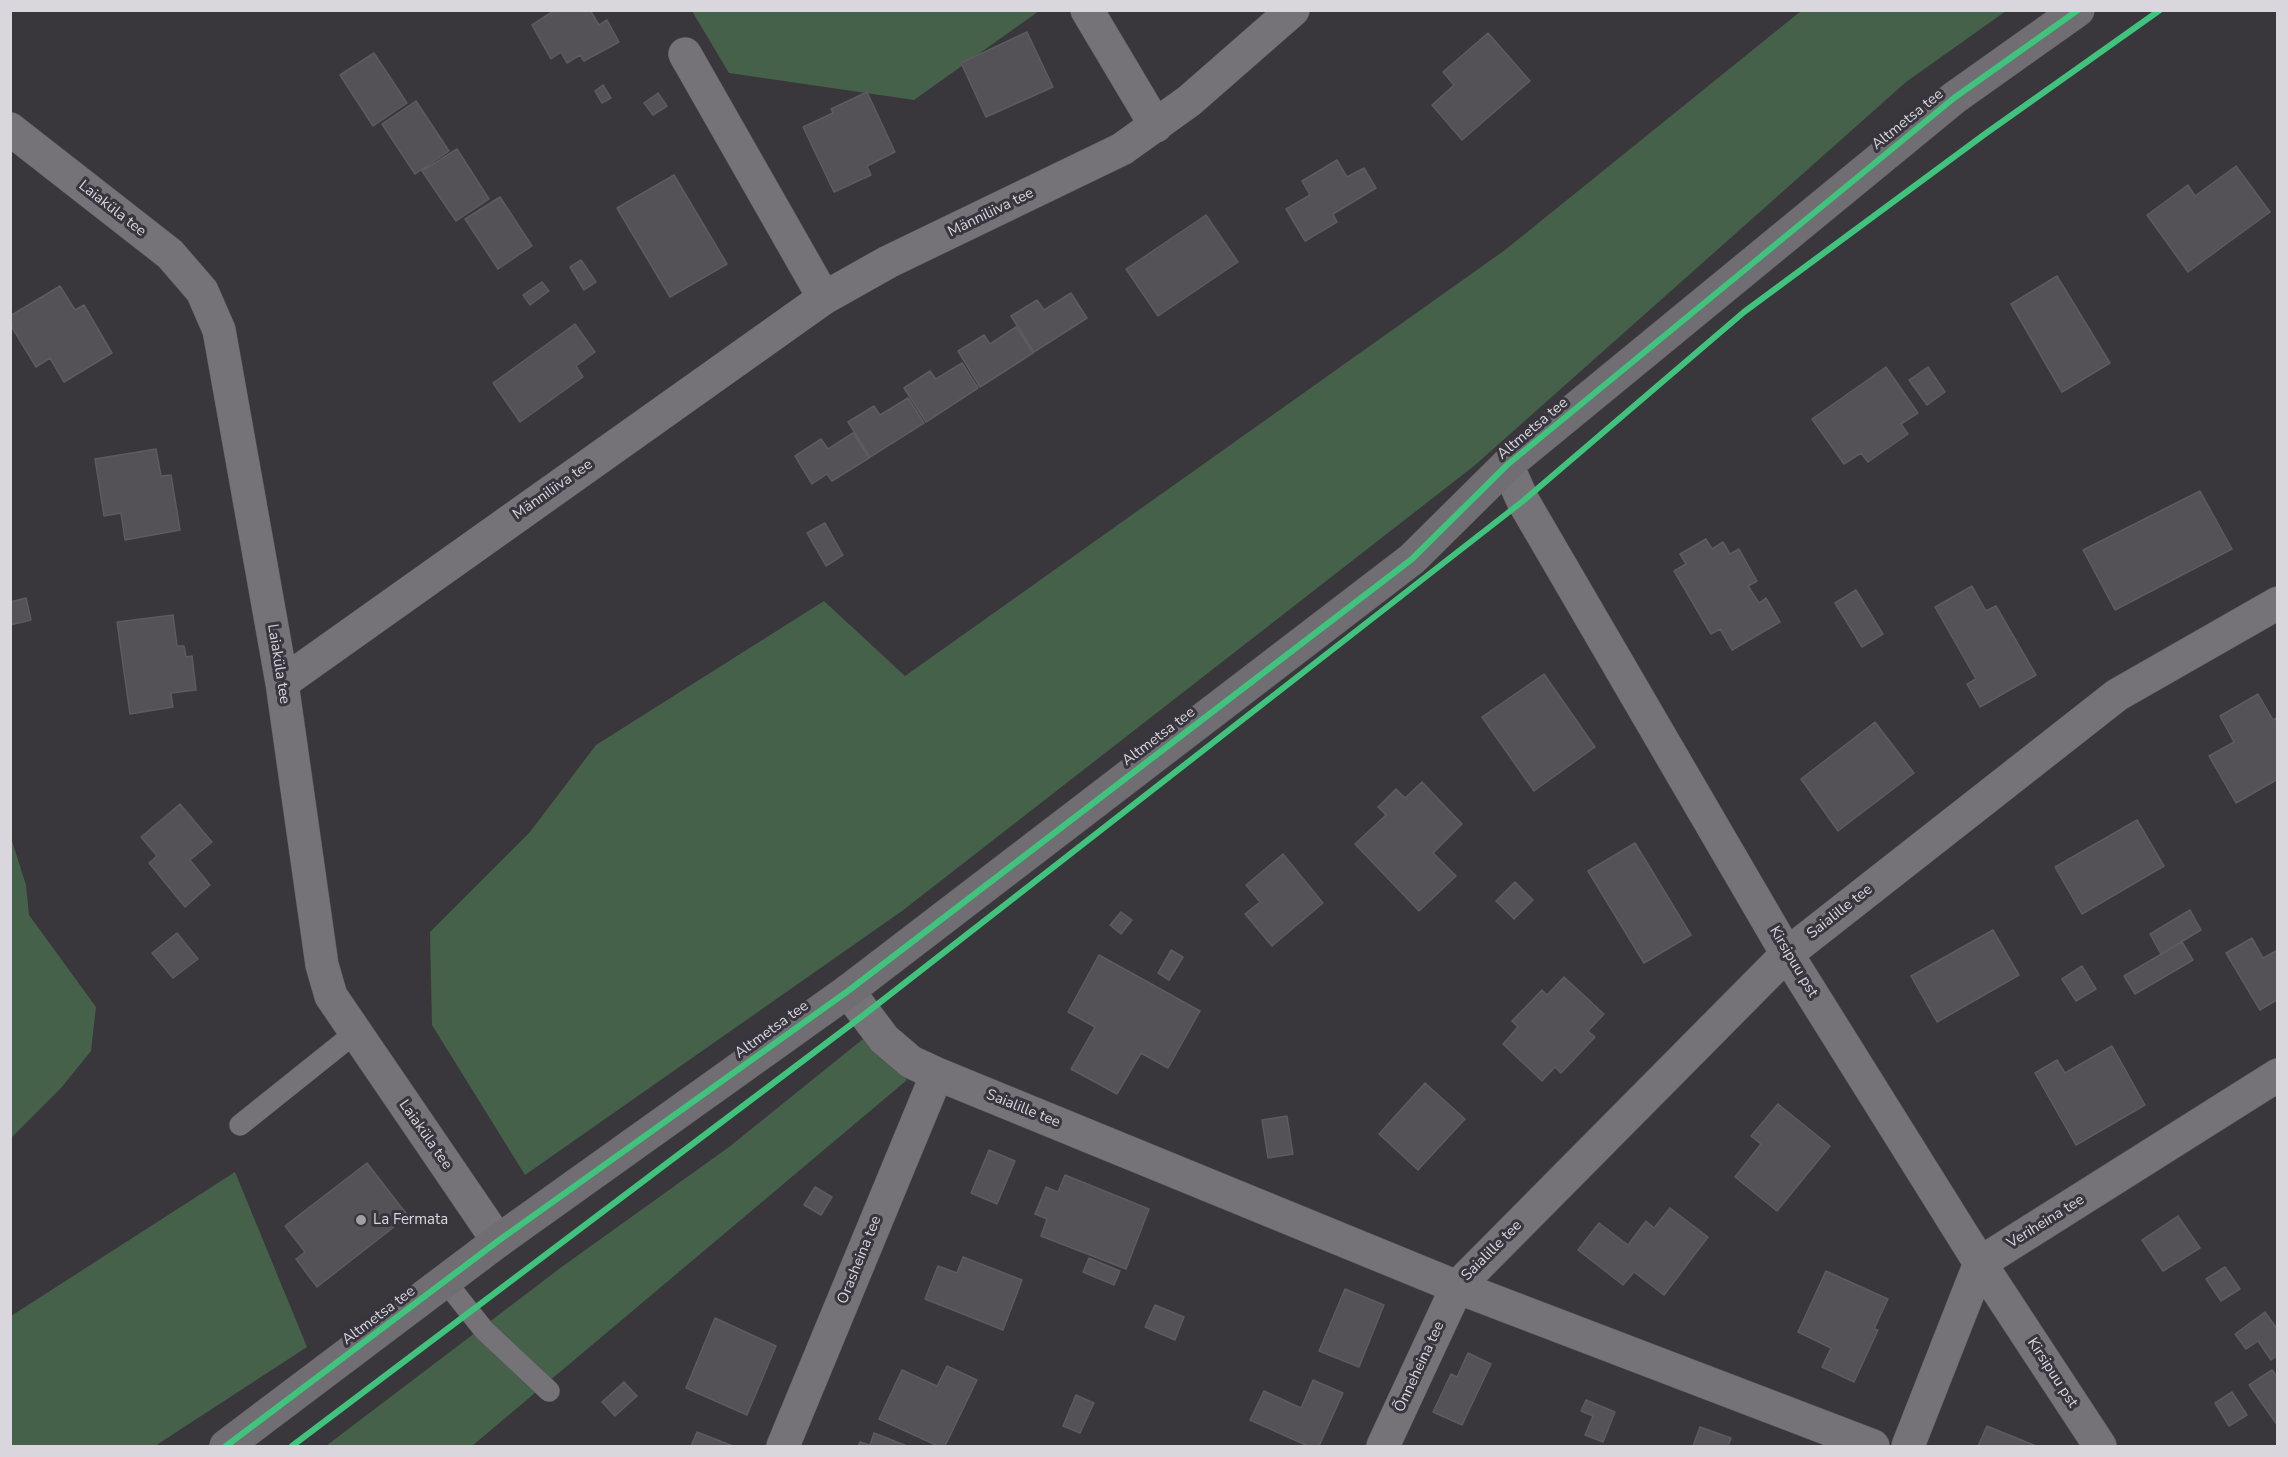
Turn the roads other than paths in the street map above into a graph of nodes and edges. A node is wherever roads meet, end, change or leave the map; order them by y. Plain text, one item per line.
1 (1087, 10) edge
2 (1293, 10) edge
3 (2078, 10) edge
4 (685, 54) dead end
5 (1156, 126) junction
6 (10, 129) edge
7 (824, 298) junction
8 (1507, 465) junction
9 (2277, 603) edge
10 (282, 683) junction
11 (1787, 954) junction
12 (848, 991) junction
13 (355, 1033) junction
14 (937, 1074) junction
15 (2277, 1075) edge
16 (240, 1125) dead end
17 (498, 1241) junction
18 (1980, 1263) junction
19 (445, 1281) junction
20 (1457, 1287) junction
21 (549, 1391) dead end
22 (226, 1446) edge
23 (783, 1446) edge
24 (1383, 1446) edge
25 (1873, 1446) edge
26 (1908, 1446) edge
27 (2100, 1446) edge

1 - 5 street
2 - 5 street, Männiliiva tee
3 - 8 street, Altmetsa tee
4 - 7 street
5 - 7 street, Männiliiva tee
6 - 10 street, Laiaküla tee
7 - 10 street, Männiliiva tee
8 - 11 street, Kirsipuu pst
8 - 12 street, Altmetsa tee
9 - 11 street, Saialille tee
10 - 13 street, Laiaküla tee
11 - 18 street, Kirsipuu pst
11 - 20 street, Saialille tee
12 - 14 street, Saialille tee
12 - 17 street, Altmetsa tee
13 - 16 lane
13 - 17 street, Laiaküla tee
14 - 20 street, Saialille tee
14 - 23 street, Orasheina tee
15 - 18 street, Veriheina tee
17 - 19 street, Altmetsa tee
18 - 26 street
18 - 27 street, Kirsipuu pst
19 - 21 lane
19 - 22 street, Altmetsa tee
20 - 24 street, Õnneheina tee
20 - 25 street, Saialille tee

